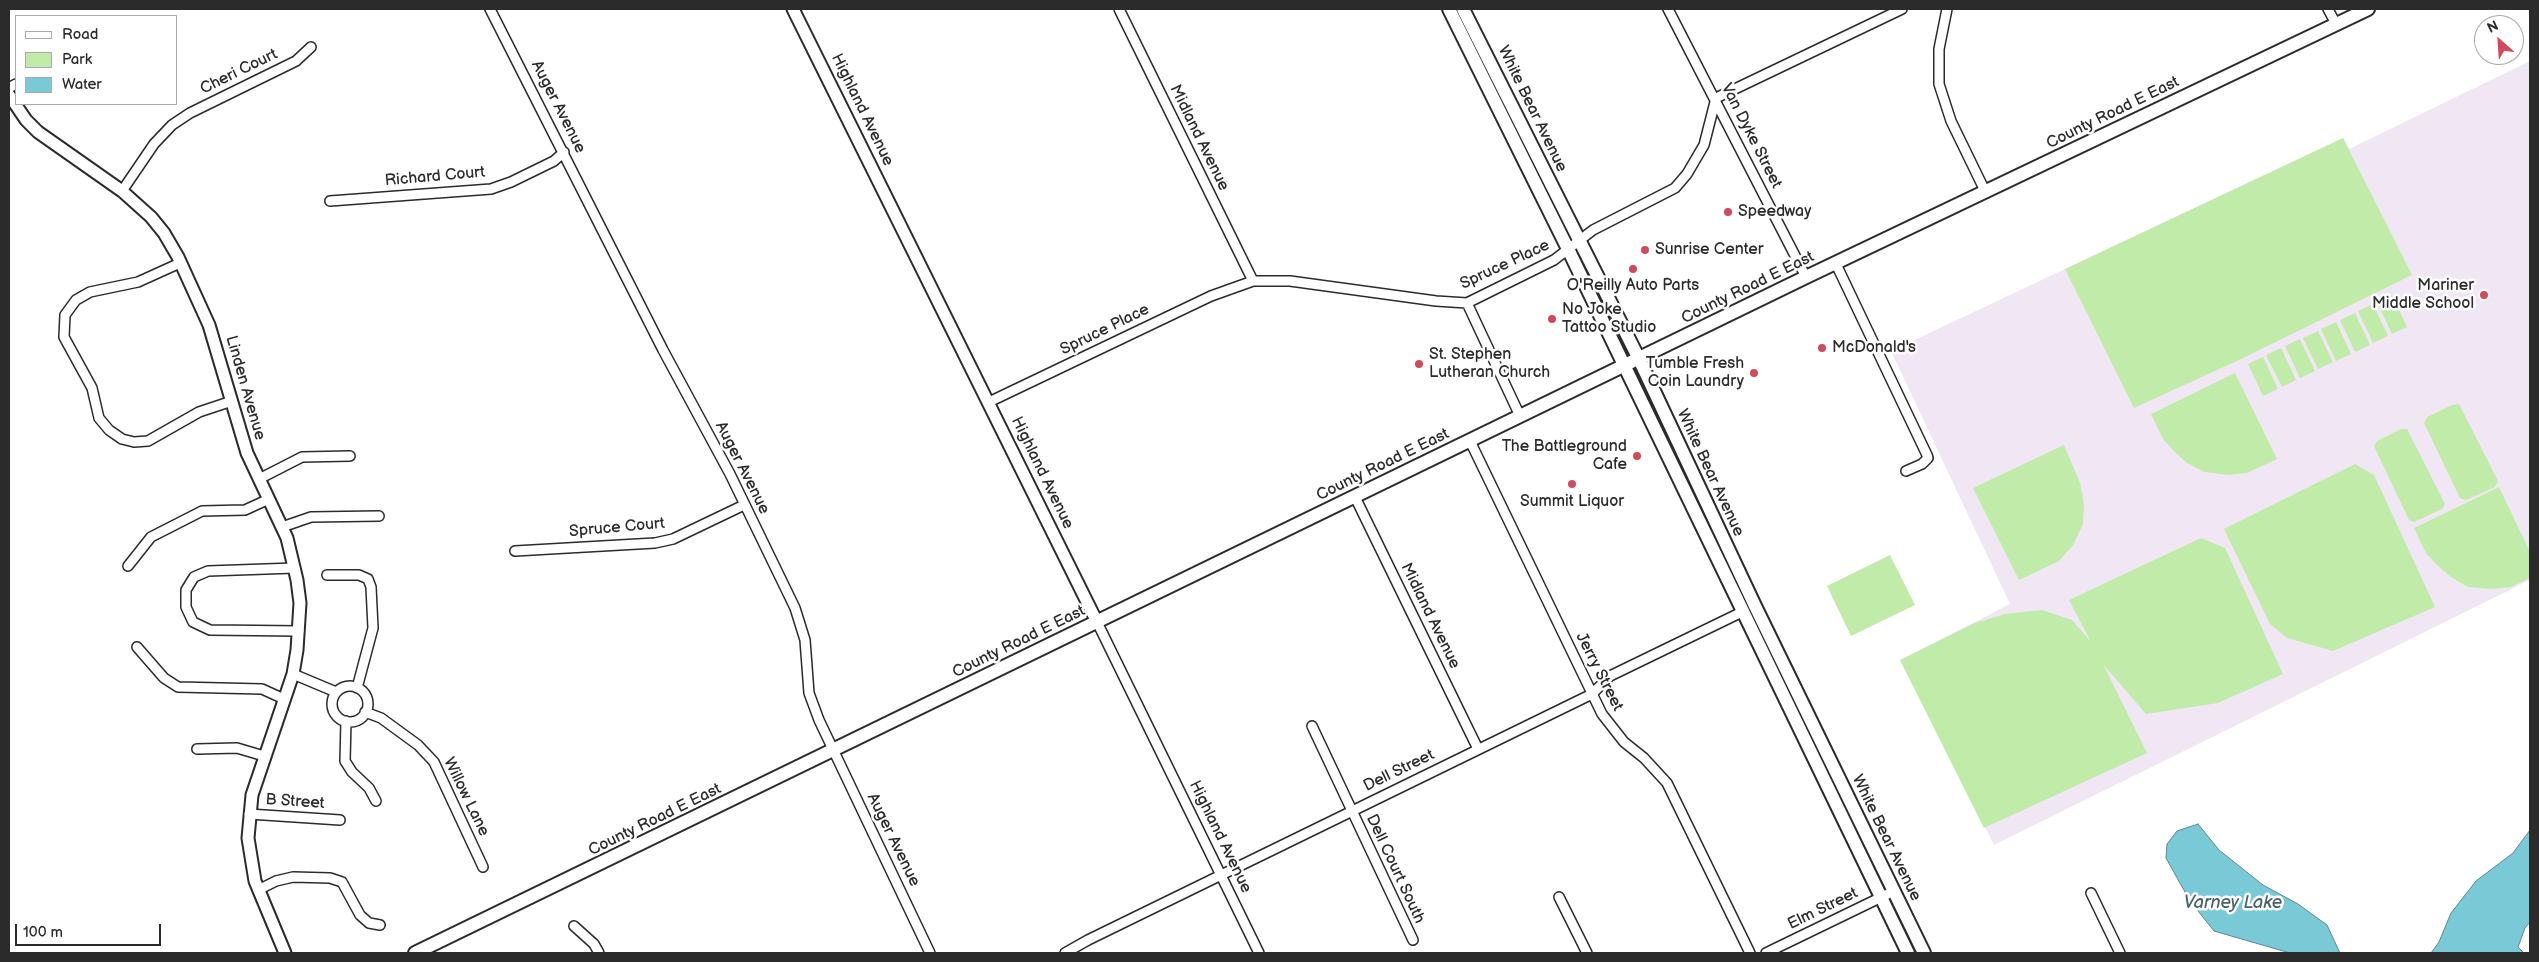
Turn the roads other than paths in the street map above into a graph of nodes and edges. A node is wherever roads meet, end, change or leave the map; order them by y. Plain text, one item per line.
1 (490, 9) edge
2 (793, 9) edge
3 (1119, 9) edge
4 (1449, 9) edge
5 (1463, 9) edge
6 (1668, 9) edge
7 (1902, 9) edge
8 (1947, 9) edge
9 (2328, 9) edge
10 (2368, 9) edge
11 (2336, 24) junction
12 (311, 47) dead end
13 (1716, 98) junction
14 (16, 105) edge
15 (564, 152) junction
16 (122, 191) junction
17 (1986, 193) junction
18 (330, 201) dead end
19 (1579, 242) junction
20 (1569, 251) junction
21 (180, 263) junction
22 (1836, 264) junction
23 (1806, 277) junction
24 (1253, 282) junction
25 (1468, 303) junction
26 (1639, 359) junction
27 (1624, 366) junction
28 (232, 401) junction
29 (989, 402) junction
30 (1520, 416) junction
31 (1470, 441) junction
32 (350, 456) dead end
33 (1906, 471) dead end
34 (259, 479) junction
35 (1355, 497) junction
36 (269, 499) junction
37 (744, 505) junction
38 (379, 516) dead end
39 (282, 527) junction
40 (515, 551) dead end
41 (128, 566) dead end
42 (295, 568) junction
43 (327, 575) dead end
44 (1744, 611) junction
45 (1097, 622) junction
46 (299, 631) junction
47 (137, 647) dead end
48 (293, 674) junction
49 (357, 688) junction
50 (336, 692) junction
51 (1592, 694) junction
52 (284, 699) junction
53 (365, 712) junction
54 (346, 721) junction
55 (1312, 726) dead end
56 (197, 749) dead end
57 (1478, 749) junction
58 (834, 751) junction
59 (264, 756) junction
60 (376, 801) dead end
61 (1351, 811) junction
62 (249, 814) junction
63 (340, 820) dead end
64 (483, 867) dead end
65 (1221, 876) junction
66 (258, 890) junction
67 (1894, 891) junction
68 (2091, 893) dead end
69 (1559, 896) dead end
70 (1881, 897) junction
71 (380, 925) dead end
72 (574, 926) dead end
73 (1412, 940) dead end
74 (285, 953) edge
75 (415, 953) edge
76 (599, 953) edge
77 (930, 953) edge
78 (1065, 953) edge
79 (1259, 953) edge
80 (1587, 953) edge
81 (1750, 953) edge
82 (1766, 953) edge
83 (1908, 953) edge
84 (1924, 953) edge
85 (2120, 953) edge

1 - 15 street, Auger Avenue
2 - 29 street, Highland Avenue
3 - 24 street, Midland Avenue
4 - 20 main road, White Bear Avenue
5 - 19 main road, White Bear Avenue
6 - 13 street, Van Dyke Street
7 - 13 street
8 - 17 street
9 - 11 street
10 - 11 main road, County Road E East
11 - 17 main road, County Road E East
12 - 16 street, Cheri Court
13 - 19 street, Spruce Place
13 - 23 street, Van Dyke Street
14 - 16 street, Linden Avenue
15 - 18 street, Richard Court
15 - 37 street, Auger Avenue
16 - 21 street, Linden Avenue
17 - 22 main road, County Road E East
19 - 20 street, Spruce Place
19 - 26 main road, White Bear Avenue
20 - 25 street, Spruce Place
20 - 27 main road, White Bear Avenue
21 - 28 street, Linden Avenue
21 - 28 street
22 - 23 main road, County Road E East
22 - 33 street
23 - 26 main road, County Road E East
24 - 25 street, Spruce Place
24 - 29 street, Spruce Place
25 - 30 street
26 - 27 main road, County Road E East
26 - 67 main road, White Bear Avenue
27 - 30 main road, County Road E East
27 - 44 main road, White Bear Avenue
28 - 34 street, Linden Avenue
29 - 45 street, Highland Avenue
30 - 31 main road, County Road E East
31 - 35 main road, County Road E East
31 - 51 street, Jerry Street
32 - 34 street
34 - 36 street, Linden Avenue
35 - 45 main road, County Road E East
35 - 57 street, Midland Avenue
36 - 39 street, Linden Avenue
36 - 41 street
37 - 40 street, Spruce Court
37 - 58 street, Auger Avenue
38 - 39 street
39 - 42 street, Linden Avenue
42 - 46 street, Linden Avenue
42 - 46 street
43 - 49 street
44 - 51 street, Dell Street
44 - 70 main road, White Bear Avenue
45 - 58 main road, County Road E East
45 - 65 street, Highland Avenue
46 - 48 street, Linden Avenue
47 - 52 street
48 - 50 street
48 - 52 street, Linden Avenue
49 - 50 street
49 - 53 street
50 - 54 street
51 - 57 street, Dell Street
51 - 81 street, Jerry Street
52 - 59 street, Linden Avenue
53 - 54 street
53 - 64 street, Willow Lane
54 - 60 street
55 - 61 street, Dell Court South
56 - 59 street
57 - 61 street, Dell Street
58 - 75 main road, County Road E East
58 - 77 street, Auger Avenue
59 - 62 street, Linden Avenue
61 - 65 street, Dell Street
61 - 73 street, Dell Court South
62 - 63 street, B Street
62 - 66 street, Linden Avenue
65 - 78 street, Dell Street
65 - 79 street, Highland Avenue
66 - 71 street
66 - 74 street, Linden Avenue
67 - 70 street, Elm Street
67 - 84 main road, White Bear Avenue
68 - 85 street
69 - 80 street
70 - 82 street, Elm Street
70 - 83 main road, White Bear Avenue
72 - 76 street

